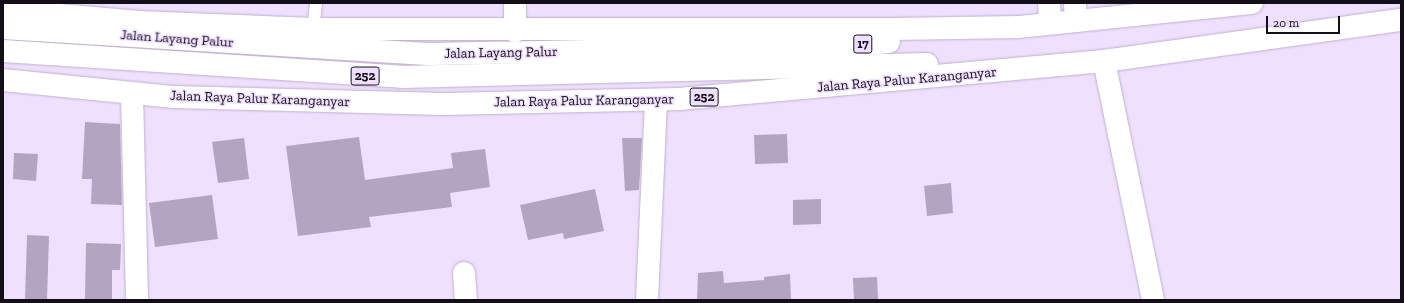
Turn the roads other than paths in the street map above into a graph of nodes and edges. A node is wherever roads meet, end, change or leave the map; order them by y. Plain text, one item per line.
1 (316, 3) edge
2 (515, 3) edge
3 (1252, 3) edge
4 (3, 10) edge
5 (1076, 12) edge
6 (1050, 13) edge
7 (1401, 20) edge
8 (998, 27) junction
9 (3, 28) edge
10 (313, 29) junction
11 (515, 31) junction
12 (727, 48) joint
13 (3, 51) edge
14 (1104, 61) junction
15 (727, 70) joint
16 (991, 72) junction
17 (3, 80) edge
18 (132, 94) junction
19 (656, 100) junction
20 (464, 273) dead end
21 (137, 300) edge
22 (466, 300) edge
23 (647, 300) edge
24 (1153, 300) edge

1 - 10 lane
2 - 11 main road
3 - 5 main road
4 - 10 main road
5 - 6 main road
6 - 8 main road
7 - 14 main road, Jalan Raya Palur Karanganyar / 252
8 - 11 main road
8 - 12 main road, Jalan Layang Palur / 17
9 - 12 main road, Jalan Layang Palur / 252
10 - 11 main road
13 - 15 main road, Jalan Layang Palur / 252
14 - 16 main road, Jalan Raya Palur Karanganyar / 252
14 - 24 main road
15 - 16 main road, Jalan Layang Palur / 17
16 - 19 main road, Jalan Raya Palur Karanganyar / 252
17 - 18 main road, Jalan Raya Palur Karanganyar / 252
18 - 19 main road, Jalan Raya Palur Karanganyar / 252
18 - 21 main road
19 - 23 main road
20 - 22 main road

